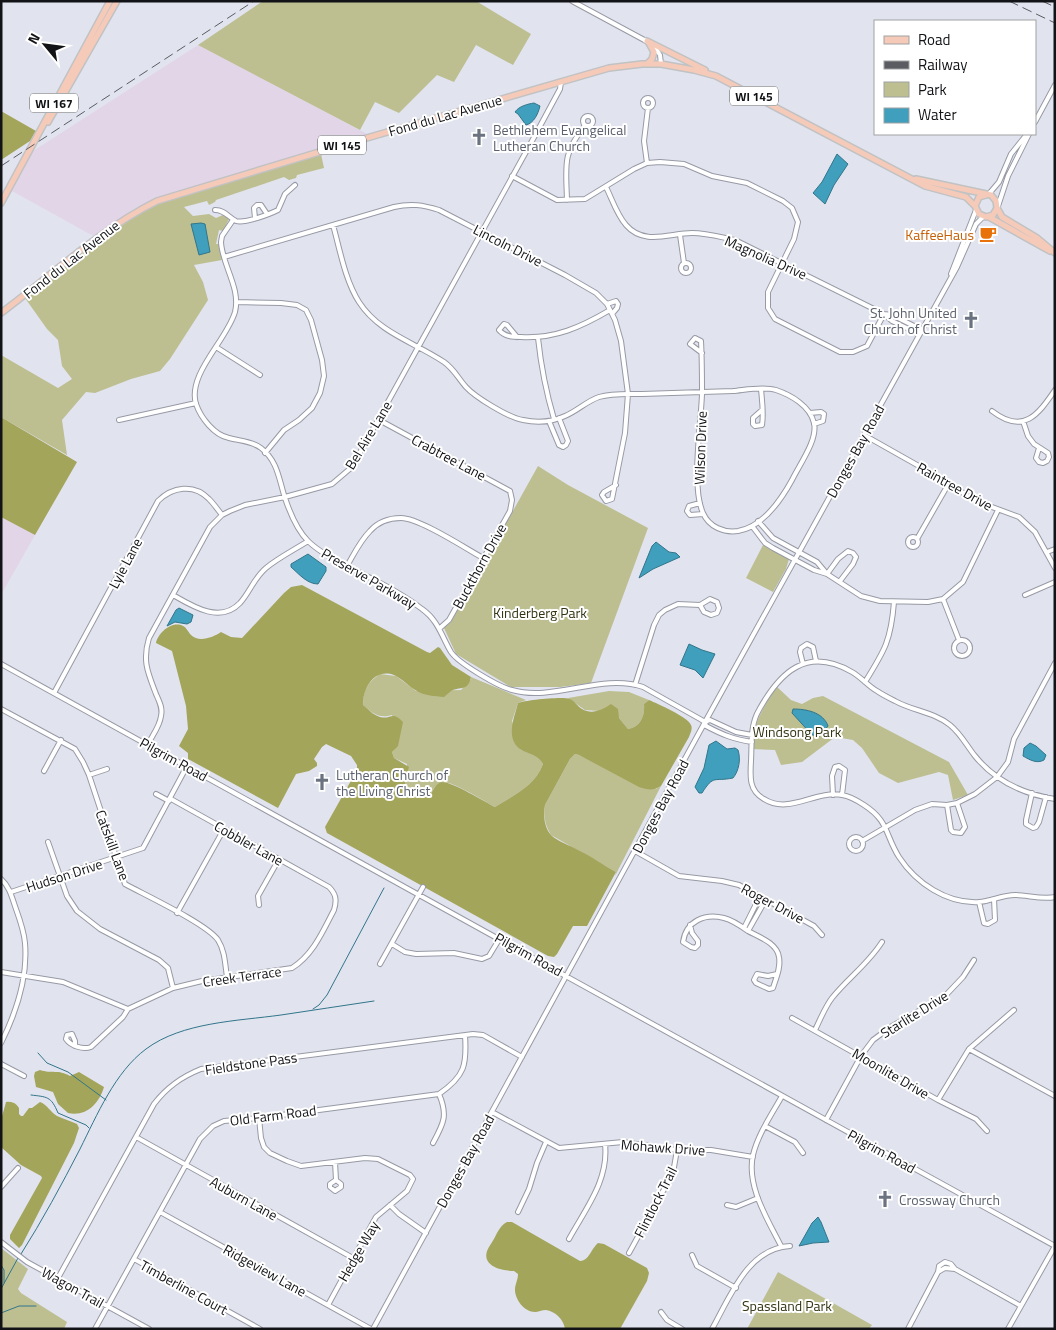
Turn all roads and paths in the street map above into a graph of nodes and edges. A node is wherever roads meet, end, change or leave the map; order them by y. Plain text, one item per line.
1 (110, 1) edge
2 (117, 1) edge
3 (572, 1) edge
4 (647, 41) junction
5 (648, 63) junction
6 (661, 64) junction
7 (716, 76) junction
8 (561, 82) junction
9 (1055, 85) edge
10 (648, 108) dead end
11 (1036, 120) edge
12 (584, 126) dead end
13 (1027, 135) edge
14 (1028, 135) edge
15 (36, 139) junction
16 (647, 163) junction
17 (512, 176) junction
18 (906, 176) junction
19 (295, 185) dead end
20 (606, 187) junction
21 (987, 195) junction
22 (567, 200) junction
23 (1, 203) edge
24 (998, 207) junction
25 (975, 208) junction
26 (215, 210) dead end
27 (267, 214) junction
28 (986, 217) junction
29 (255, 218) junction
30 (233, 220) junction
31 (333, 225) junction
32 (481, 232) junction
33 (680, 235) junction
34 (1054, 253) edge
35 (224, 256) junction
36 (684, 263) dead end
37 (782, 263) junction
38 (947, 283) junction
39 (236, 302) junction
40 (607, 304) junction
41 (610, 310) junction
42 (1, 313) edge
43 (612, 314) junction
44 (884, 314) junction
45 (920, 332) junction
46 (517, 337) dead end
47 (538, 338) junction
48 (216, 347) junction
49 (418, 348) junction
50 (702, 353) dead end
51 (260, 375) dead end
52 (761, 389) junction
53 (1055, 390) edge
54 (702, 392) junction
55 (628, 394) junction
56 (196, 403) junction
57 (762, 410) dead end
58 (992, 411) dead end
59 (810, 413) junction
60 (557, 418) junction
61 (119, 420) dead end
62 (379, 420) junction
63 (549, 420) junction
64 (1023, 421) junction
65 (814, 424) junction
66 (864, 435) junction
67 (1039, 448) dead end
68 (266, 452) junction
69 (950, 483) junction
70 (616, 485) junction
71 (284, 497) junction
72 (512, 500) joint
73 (700, 503) junction
74 (998, 510) junction
75 (703, 514) junction
76 (222, 515) junction
77 (758, 521) junction
78 (752, 526) junction
79 (917, 539) dead end
80 (308, 541) junction
81 (1055, 549) edge
82 (1047, 552) junction
83 (799, 553) junction
84 (484, 558) junction
85 (795, 561) junction
86 (347, 566) junction
87 (1055, 568) edge
88 (827, 574) junction
89 (840, 581) junction
90 (1055, 582) edge
91 (173, 595) junction
92 (1026, 595) dead end
93 (943, 598) junction
94 (894, 602) junction
95 (700, 605) junction
96 (440, 628) junction
97 (959, 640) junction
98 (816, 661) junction
99 (1, 664) edge
100 (803, 664) junction
101 (1055, 664) edge
102 (865, 682) junction
103 (635, 685) junction
104 (54, 693) junction
105 (1, 709) edge
106 (705, 722) junction
107 (752, 735) junction
108 (61, 740) junction
109 (752, 742) junction
110 (148, 744) junction
111 (187, 766) junction
112 (107, 769) dead end
113 (44, 771) dead end
114 (89, 775) junction
115 (997, 777) junction
116 (156, 794) dead end
117 (1032, 794) junction
118 (833, 795) junction
119 (842, 795) junction
120 (1046, 797) junction
121 (1055, 799) edge
122 (170, 800) junction
123 (957, 803) junction
124 (947, 805) junction
125 (886, 827) junction
126 (224, 829) junction
127 (862, 841) dead end
128 (48, 842) dead end
129 (635, 851) junction
130 (116, 858) junction
131 (279, 859) junction
132 (60, 877) junction
133 (1, 879) edge
134 (328, 887) joint
135 (424, 887) dead end
136 (11, 892) junction
137 (420, 894) junction
138 (760, 896) junction
139 (1053, 897) edge
140 (766, 899) junction
141 (994, 899) junction
142 (979, 902) junction
143 (259, 905) dead end
144 (178, 913) junction
145 (690, 926) junction
146 (744, 928) junction
147 (748, 931) junction
148 (822, 935) dead end
149 (500, 938) junction
150 (882, 942) dead end
151 (392, 944) junction
152 (974, 960) dead end
153 (380, 964) dead end
154 (1, 972) edge
155 (777, 974) junction
156 (567, 975) junction
157 (24, 976) junction
158 (227, 977) junction
159 (174, 988) junction
160 (128, 1009) junction
161 (1014, 1010) dead end
162 (792, 1018) dead end
163 (815, 1030) junction
164 (465, 1035) junction
165 (1, 1044) edge
166 (75, 1046) dead end
167 (969, 1048) junction
168 (861, 1056) junction
169 (522, 1057) junction
170 (1, 1064) edge
171 (24, 1076) dead end
172 (439, 1094) junction
173 (782, 1096) junction
174 (1055, 1096) edge
175 (938, 1100) junction
176 (492, 1112) junction
177 (259, 1118) junction
178 (826, 1120) junction
179 (766, 1126) junction
180 (987, 1131) dead end
181 (136, 1137) junction
182 (546, 1142) junction
183 (433, 1143) dead end
184 (604, 1144) junction
185 (677, 1150) junction
186 (802, 1153) dead end
187 (753, 1156) junction
188 (335, 1162) junction
189 (185, 1165) junction
190 (18, 1168) dead end
191 (336, 1180) dead end
192 (1, 1187) edge
193 (758, 1198) junction
194 (390, 1205) junction
195 (727, 1205) dead end
196 (160, 1212) junction
197 (518, 1212) dead end
198 (426, 1232) junction
199 (570, 1239) dead end
200 (1, 1242) edge
201 (781, 1246) junction
202 (790, 1246) dead end
203 (1055, 1246) edge
204 (629, 1253) dead end
205 (692, 1255) dead end
206 (353, 1258) junction
207 (134, 1259) junction
208 (58, 1278) junction
209 (736, 1288) junction
210 (328, 1305) junction
211 (108, 1306) junction
212 (1021, 1306) junction
213 (661, 1312) dead end
214 (252, 1327) edge
215 (95, 1329) edge
216 (148, 1329) edge
217 (260, 1329) edge
218 (372, 1329) edge
219 (682, 1329) edge
220 (712, 1329) edge
221 (908, 1329) edge
222 (1008, 1329) edge

1 - 15 main road, WI 167
2 - 15 main road, WI 167
3 - 4 street
4 - 5 main road
4 - 6 street
4 - 7 main road
5 - 6 main road, Fond du Lac Avenue / WI 145
5 - 8 main road, Fond du Lac Avenue / WI 145
6 - 7 main road, Fond du Lac Avenue / WI 145
7 - 18 main road, Fond du Lac Avenue / WI 145
8 - 17 street, Bel Aire Lane
8 - 42 main road, Fond du Lac Avenue / WI 145
9 - 11 street
10 - 16 street
12 - 22 street
13 - 21 street
14 - 24 street
15 - 23 main road, WI 167
16 - 20 street
16 - 37 street
17 - 22 street
17 - 32 street, Bel Aire Lane
18 - 21 main road, Fond du Lac Avenue / WI 145
18 - 25 main road, Fond du Lac Avenue / WI 145
19 - 27 street
20 - 22 street
20 - 33 street, Magnolia Drive
21 - 24 main road, WI 145
21 - 25 main road
24 - 28 main road
24 - 34 main road, WI 145
25 - 28 main road, WI 145
25 - 38 street, Donges Bay Road
26 - 30 street
27 - 29 street
27 - 29 street
28 - 34 main road, WI 145
28 - 38 street, Donges Bay Road
29 - 30 street
30 - 35 street
31 - 32 street, Lincoln Drive
31 - 35 street, Lincoln Drive
31 - 49 street
32 - 40 street, Lincoln Drive
32 - 49 street, Bel Aire Lane
33 - 36 street
33 - 37 street, Magnolia Drive
35 - 39 street
37 - 44 street, Magnolia Drive
37 - 44 street
38 - 45 street, Donges Bay Road
39 - 48 street
39 - 68 street
40 - 41 street, Lincoln Drive
40 - 43 street
41 - 43 street, Lincoln Drive
41 - 47 street
43 - 55 street, Lincoln Drive
44 - 45 street, Magnolia Drive
45 - 66 street, Donges Bay Road
46 - 47 street
47 - 60 street
48 - 51 street
48 - 56 street
49 - 62 street, Bel Aire Lane
49 - 63 street
50 - 54 street, Wilson Drive
52 - 54 street
52 - 57 street
52 - 59 street
53 - 64 street
54 - 55 street
54 - 73 street, Wilson Drive
55 - 60 street
55 - 70 street, Lincoln Drive
56 - 61 street
56 - 68 street, Preserve Parkway
58 - 64 street
59 - 65 street
59 - 65 street
60 - 63 street
60 - 63 street
62 - 71 street, Bel Aire Lane
62 - 72 street, Crabtree Lane
64 - 67 street
65 - 77 street
66 - 69 street, Raintree Drive
66 - 83 street, Donges Bay Road
68 - 71 street, Preserve Parkway
69 - 74 street, Raintree Drive
69 - 79 street
70 - 70 street, Lincoln Drive
71 - 76 street, Bel Aire Lane
71 - 80 street, Preserve Parkway
72 - 84 street, Buckthorn Drive
73 - 75 street, Wilson Drive
73 - 75 street, Wilson Drive
74 - 82 street, Raintree Drive
74 - 93 street
75 - 78 street, Wilson Drive
76 - 91 street, Bel Aire Lane
76 - 104 street, Lyle Lane
77 - 78 street
77 - 83 street
78 - 85 street
80 - 86 street, Preserve Parkway
80 - 91 street
81 - 82 street
82 - 87 street, Raintree Drive
83 - 85 street, Donges Bay Road
83 - 88 street
84 - 86 street
84 - 96 street, Buckthorn Drive
85 - 88 street
85 - 106 street, Donges Bay Road
86 - 96 street, Preserve Parkway
88 - 89 street
88 - 89 street
89 - 94 street
90 - 92 street
91 - 110 street, Bel Aire Lane
93 - 94 street
93 - 97 street
94 - 102 street
95 - 95 street
95 - 103 street
96 - 103 street, Preserve Parkway
97 - 97 street
98 - 100 street
98 - 100 street
98 - 102 street
99 - 104 street, Pilgrim Road
100 - 107 street
101 - 115 street
102 - 115 street
103 - 106 street, Preserve Parkway
104 - 110 street, Pilgrim Road
105 - 108 street, Catskill Lane
106 - 107 street
106 - 109 street
106 - 129 street, Donges Bay Road
107 - 109 street
108 - 113 street
108 - 114 street, Catskill Lane
109 - 118 street
110 - 111 street, Pilgrim Road
111 - 122 street, Hudson Drive
111 - 137 street, Pilgrim Road
112 - 114 street
114 - 130 street, Catskill Lane
115 - 117 street
115 - 123 street
116 - 122 street, Cobbler Lane
117 - 120 street
117 - 120 street
118 - 119 street
118 - 119 street
119 - 125 street
120 - 121 street
122 - 126 street, Cobbler Lane
122 - 130 street, Hudson Drive
123 - 124 street
123 - 124 street
124 - 125 street
125 - 127 street
125 - 142 street
126 - 131 street, Cobbler Lane
126 - 144 street
128 - 132 street
129 - 138 street, Roger Drive
129 - 156 street, Donges Bay Road
130 - 132 street, Hudson Drive
130 - 144 street, Catskill Lane
131 - 134 street, Cobbler Lane
131 - 143 street
132 - 136 street, Hudson Drive
132 - 159 street
133 - 136 street
134 - 158 street, Creek Terrace
135 - 137 street
136 - 157 street
137 - 149 street, Pilgrim Road
137 - 151 street
138 - 140 street, Roger Drive
138 - 146 street
139 - 141 street
140 - 147 street
140 - 148 street, Roger Drive
141 - 142 street
141 - 142 street
144 - 158 street, Catskill Lane
145 - 145 street
145 - 146 street
146 - 147 street
147 - 155 street
149 - 151 street
149 - 156 street, Pilgrim Road
150 - 163 street
151 - 153 street
152 - 168 street, Starlite Drive
154 - 157 street
155 - 155 street
156 - 169 street, Donges Bay Road
156 - 173 street, Pilgrim Road
157 - 160 street
157 - 165 street
158 - 159 street, Creek Terrace
159 - 160 street, Creek Terrace
160 - 166 street
161 - 167 street
162 - 163 street, Moonlite Drive
163 - 168 street, Moonlite Drive
164 - 169 street, Fieldstone Pass
164 - 172 street
164 - 181 street, Fieldstone Pass
167 - 174 street
167 - 175 street
168 - 175 street, Moonlite Drive
168 - 178 street, Starlite Drive
169 - 176 street, Donges Bay Road
170 - 171 street
172 - 177 street, Old Farm Road
172 - 183 street
173 - 178 street, Pilgrim Road
173 - 179 street
175 - 180 street, Moonlite Drive
176 - 182 street, Mohawk Drive
176 - 198 street, Donges Bay Road
177 - 188 street
177 - 189 street, Old Farm Road
178 - 203 street, Pilgrim Road
179 - 186 street
179 - 187 street
181 - 189 street, Auburn Lane
181 - 208 street, Fieldstone Pass
182 - 184 street, Mohawk Drive
182 - 197 street
184 - 185 street, Mohawk Drive
184 - 199 street
185 - 187 street, Mohawk Drive
185 - 204 street, Flintlock Trail
187 - 193 street
188 - 191 street
188 - 194 street, Hedge Way
189 - 196 street, Old Farm Road
189 - 206 street, Auburn Lane
190 - 192 street
193 - 195 street
193 - 201 street
194 - 198 street
194 - 206 street, Hedge Way
196 - 207 street, Old Farm Road
196 - 210 street, Ridgeview Lane
198 - 218 street, Donges Bay Road
200 - 208 street, Wagon Trail
201 - 202 street
201 - 209 street
203 - 212 street
205 - 209 street
206 - 210 street, Hedge Way
207 - 211 street, Old Farm Road
207 - 214 street, Timberline Court
208 - 211 street, Wagon Trail
209 - 220 street
210 - 218 street, Ridgeview Lane
211 - 215 street, Old Farm Road
211 - 216 street, Wagon Trail
212 - 221 street
212 - 222 street
213 - 219 street
214 - 217 street, Timberline Court

